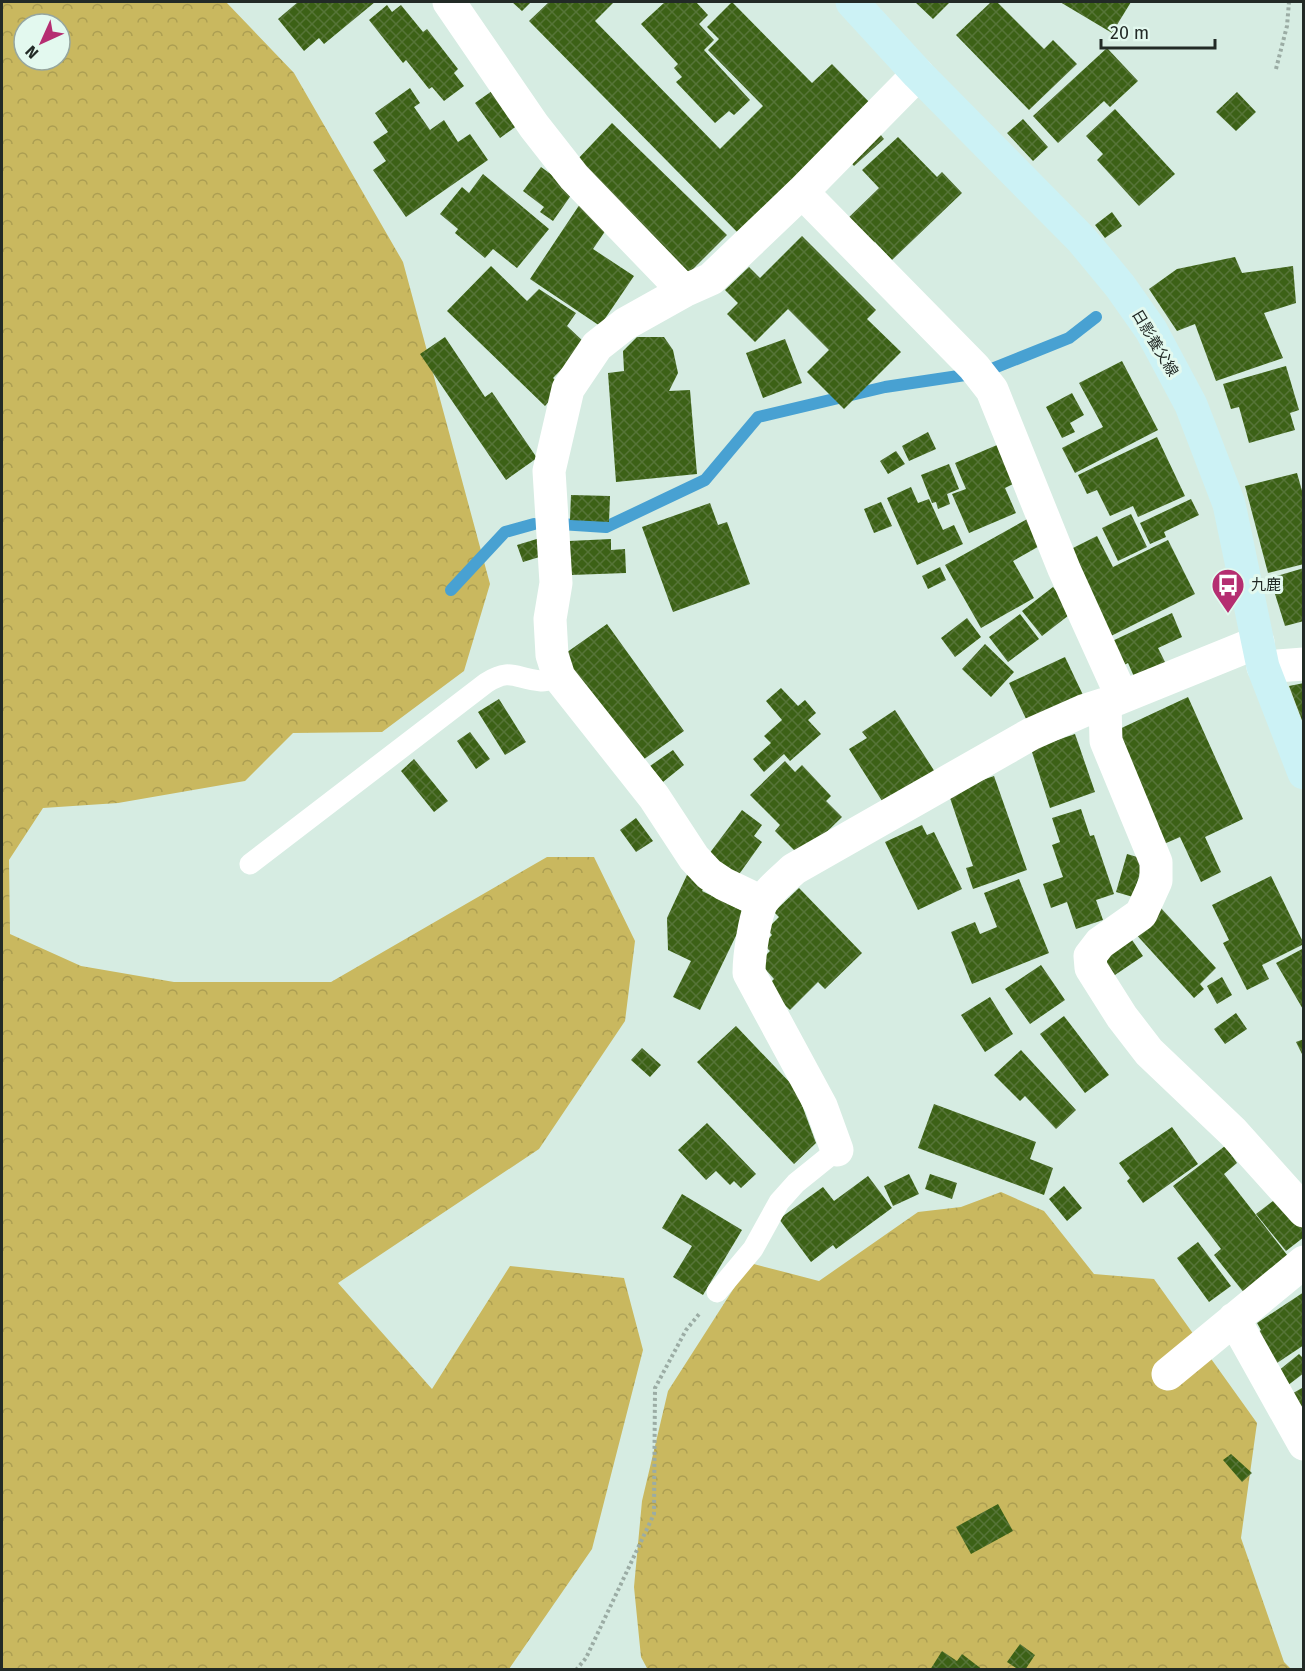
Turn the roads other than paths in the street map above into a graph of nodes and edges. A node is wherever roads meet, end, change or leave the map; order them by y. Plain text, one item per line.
1 (449, 2) edge
2 (852, 2) edge
3 (918, 74) junction
4 (802, 192) junction
5 (684, 291) junction
6 (1260, 655) junction
7 (1304, 664) edge
8 (559, 677) junction
9 (1113, 701) junction
10 (1304, 773) edge
11 (250, 864) dead end
12 (762, 902) junction
13 (837, 1150) joint
14 (1304, 1211) edge
15 (1304, 1262) edge
16 (717, 1292) road end
17 (1233, 1319) junction
18 (1167, 1374) dead end
19 (1304, 1444) edge

1 - 5 street
2 - 3 main road, 日影養父線
3 - 4 street
3 - 6 main road, 日影養父線
4 - 5 street
4 - 9 street
5 - 8 street
6 - 7 street
6 - 9 street
6 - 10 main road, 日影養父線
8 - 11 lane
8 - 12 street
9 - 12 street
9 - 14 street
12 - 13 street
13 - 16 lane
15 - 17 street
17 - 18 street
17 - 19 street

